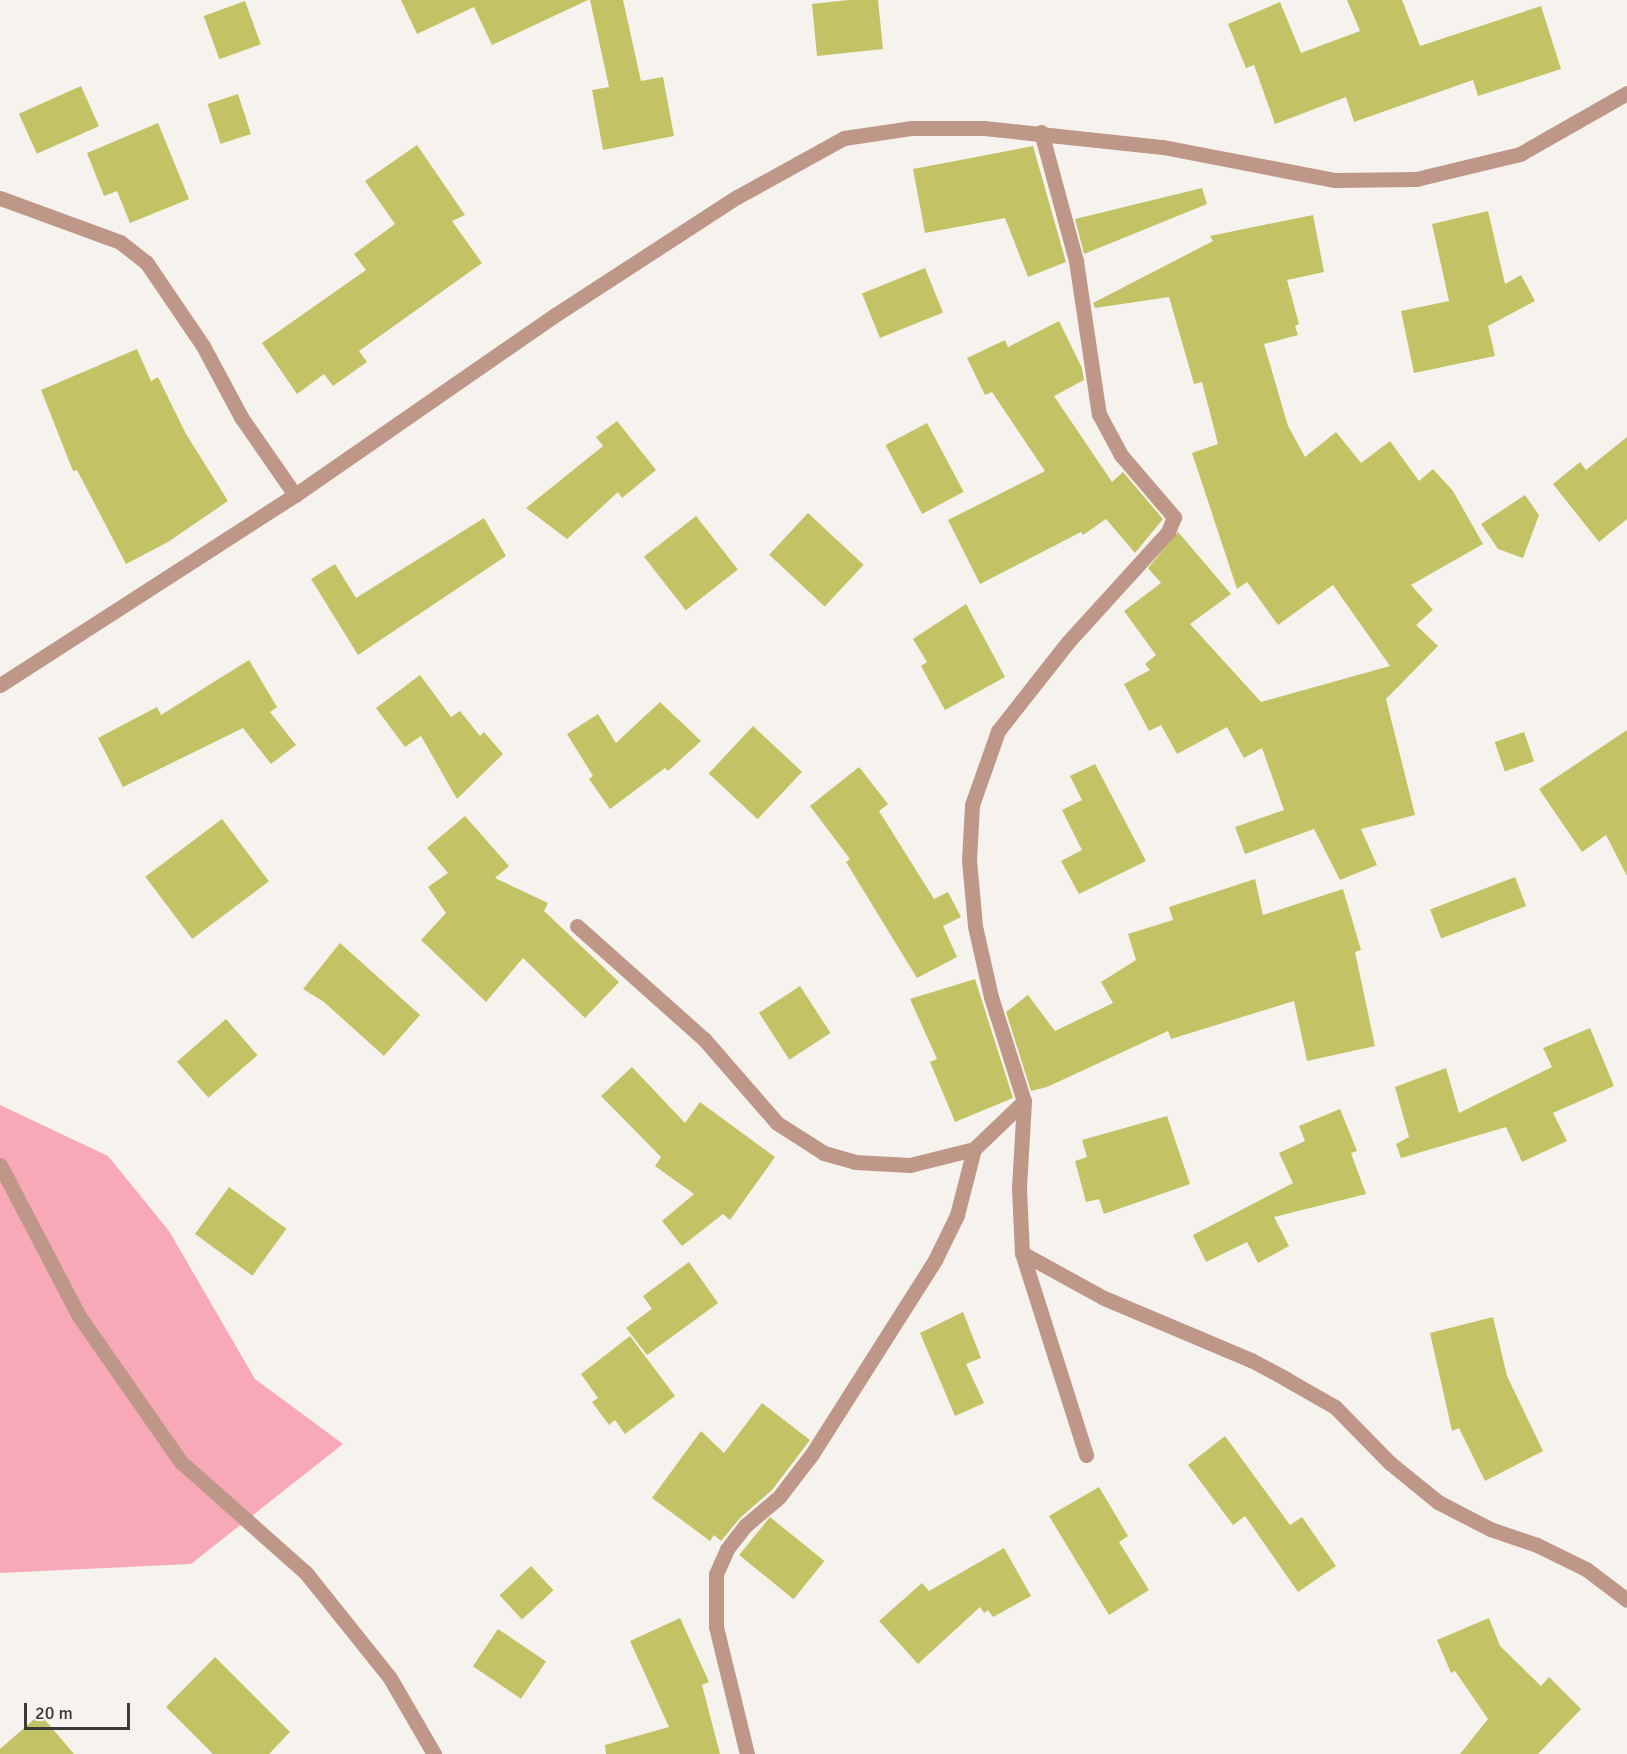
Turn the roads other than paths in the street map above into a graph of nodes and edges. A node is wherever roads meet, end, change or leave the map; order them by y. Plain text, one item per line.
1 (1627, 93) edge
2 (1041, 132) junction
3 (0, 198) edge
4 (295, 495) junction
5 (0, 686) edge
6 (577, 926) dead end
7 (1024, 1101) junction
8 (974, 1149) junction
9 (0, 1166) edge
10 (1022, 1253) junction
11 (1086, 1455) dead end
12 (1627, 1600) edge
13 (434, 1754) edge
14 (747, 1754) edge

1 - 2 street
2 - 4 street
2 - 7 street
3 - 4 street
4 - 5 street
6 - 8 street
7 - 8 street
7 - 10 street
8 - 14 street
9 - 13 street
10 - 11 street
10 - 12 street

